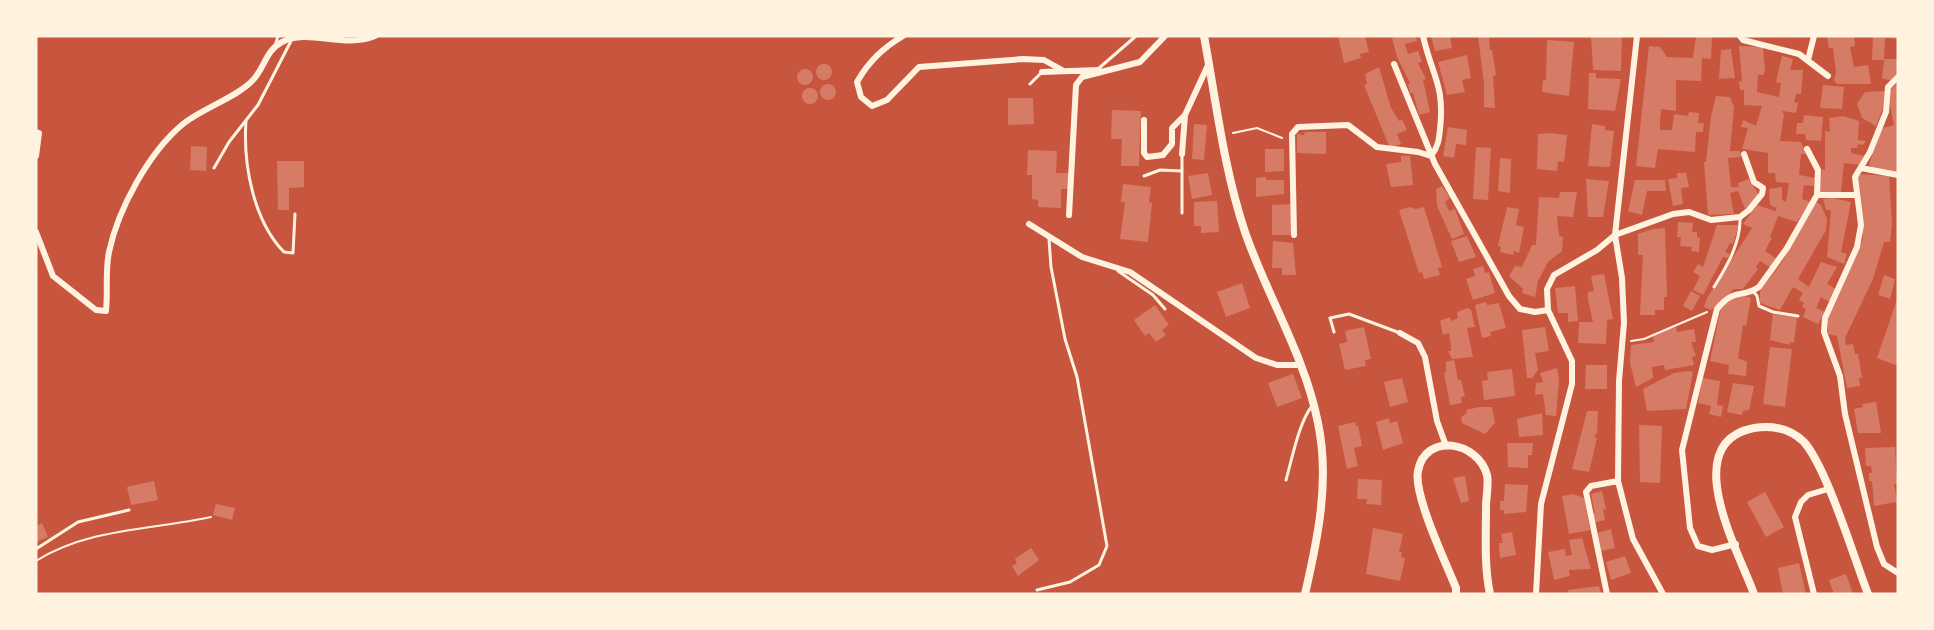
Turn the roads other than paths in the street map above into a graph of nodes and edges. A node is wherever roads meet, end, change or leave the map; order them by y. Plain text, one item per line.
1 (278, 36) edge
2 (375, 36) edge
3 (903, 36) edge
4 (1136, 36) edge
5 (1165, 36) edge
6 (1204, 36) edge
7 (1423, 36) edge
8 (1637, 36) edge
9 (1740, 36) edge
10 (1814, 36) edge
11 (292, 39) junction
12 (274, 48) junction
13 (1808, 60) junction
14 (1209, 63) junction
15 (1394, 64) dead end
16 (1062, 70) junction
17 (1096, 70) junction
18 (1108, 70) junction
19 (1042, 72) joint
20 (1828, 76) dead end
21 (1898, 77) edge
22 (1030, 84) dead end
23 (1185, 115) junction
24 (1144, 120) dead end
25 (246, 121) junction
26 (36, 132) edge
27 (1807, 149) dead end
28 (1182, 154) joint
29 (1744, 154) dead end
30 (36, 156) edge
31 (1431, 156) junction
32 (214, 168) dead end
33 (1861, 168) junction
34 (1182, 171) junction
35 (1898, 175) edge
36 (1144, 176) dead end
37 (1817, 195) junction
38 (1855, 195) junction
39 (1182, 213) dead end
40 (295, 214) dead end
41 (1069, 215) dead end
42 (1740, 217) junction
43 (1029, 224) dead end
44 (36, 232) edge
45 (1294, 235) dead end
46 (1615, 235) junction
47 (1049, 237) junction
48 (1115, 267) junction
49 (1714, 287) dead end
50 (1753, 291) junction
51 (1165, 309) dead end
52 (1548, 310) junction
53 (1798, 316) dead end
54 (1334, 332) dead end
55 (1401, 333) joint
56 (1300, 365) junction
57 (1313, 404) junction
58 (1445, 443) junction
59 (1286, 480) dead end
60 (1618, 481) junction
61 (1828, 489) junction
62 (129, 510) dead end
63 (1736, 544) junction
64 (36, 549) edge
65 (1898, 573) edge
66 (1037, 590) dead end
67 (1305, 594) edge
68 (1456, 594) edge
69 (1490, 594) edge
70 (1536, 594) edge
71 (1607, 594) edge
72 (1664, 594) edge
73 (1754, 594) edge
74 (1814, 594) edge
75 (1868, 594) edge

1 - 12 lane
2 - 11 street
3 - 16 street
4 - 17 lane
5 - 18 street
6 - 14 main road
7 - 31 street
8 - 46 street
9 - 13 street
10 - 13 street
11 - 12 street
11 - 25 lane
12 - 44 street
13 - 20 street
14 - 23 street
14 - 56 main road
15 - 31 street
16 - 17 street
16 - 19 street
17 - 18 street
18 - 41 street
19 - 22 lane
21 - 33 street
23 - 24 street
23 - 28 street
25 - 32 lane
25 - 40 lane
26 - 30 street
27 - 37 street
28 - 34 lane
29 - 42 street
31 - 45 street
31 - 52 street
33 - 35 street
33 - 38 street
34 - 36 lane
34 - 39 lane
37 - 38 street
37 - 50 street
38 - 65 street
42 - 46 street
42 - 49 lane
43 - 47 street
46 - 52 street
46 - 60 street
47 - 48 street
47 - 66 lane
48 - 51 lane
48 - 56 street
50 - 53 lane
50 - 63 street
52 - 70 street
54 - 55 lane
55 - 58 street
56 - 57 main road
57 - 59 lane
57 - 67 main road
58 - 68 main road
58 - 69 main road
60 - 71 street
60 - 72 street
61 - 63 main road
61 - 74 street
61 - 75 main road
62 - 64 lane
63 - 73 main road

